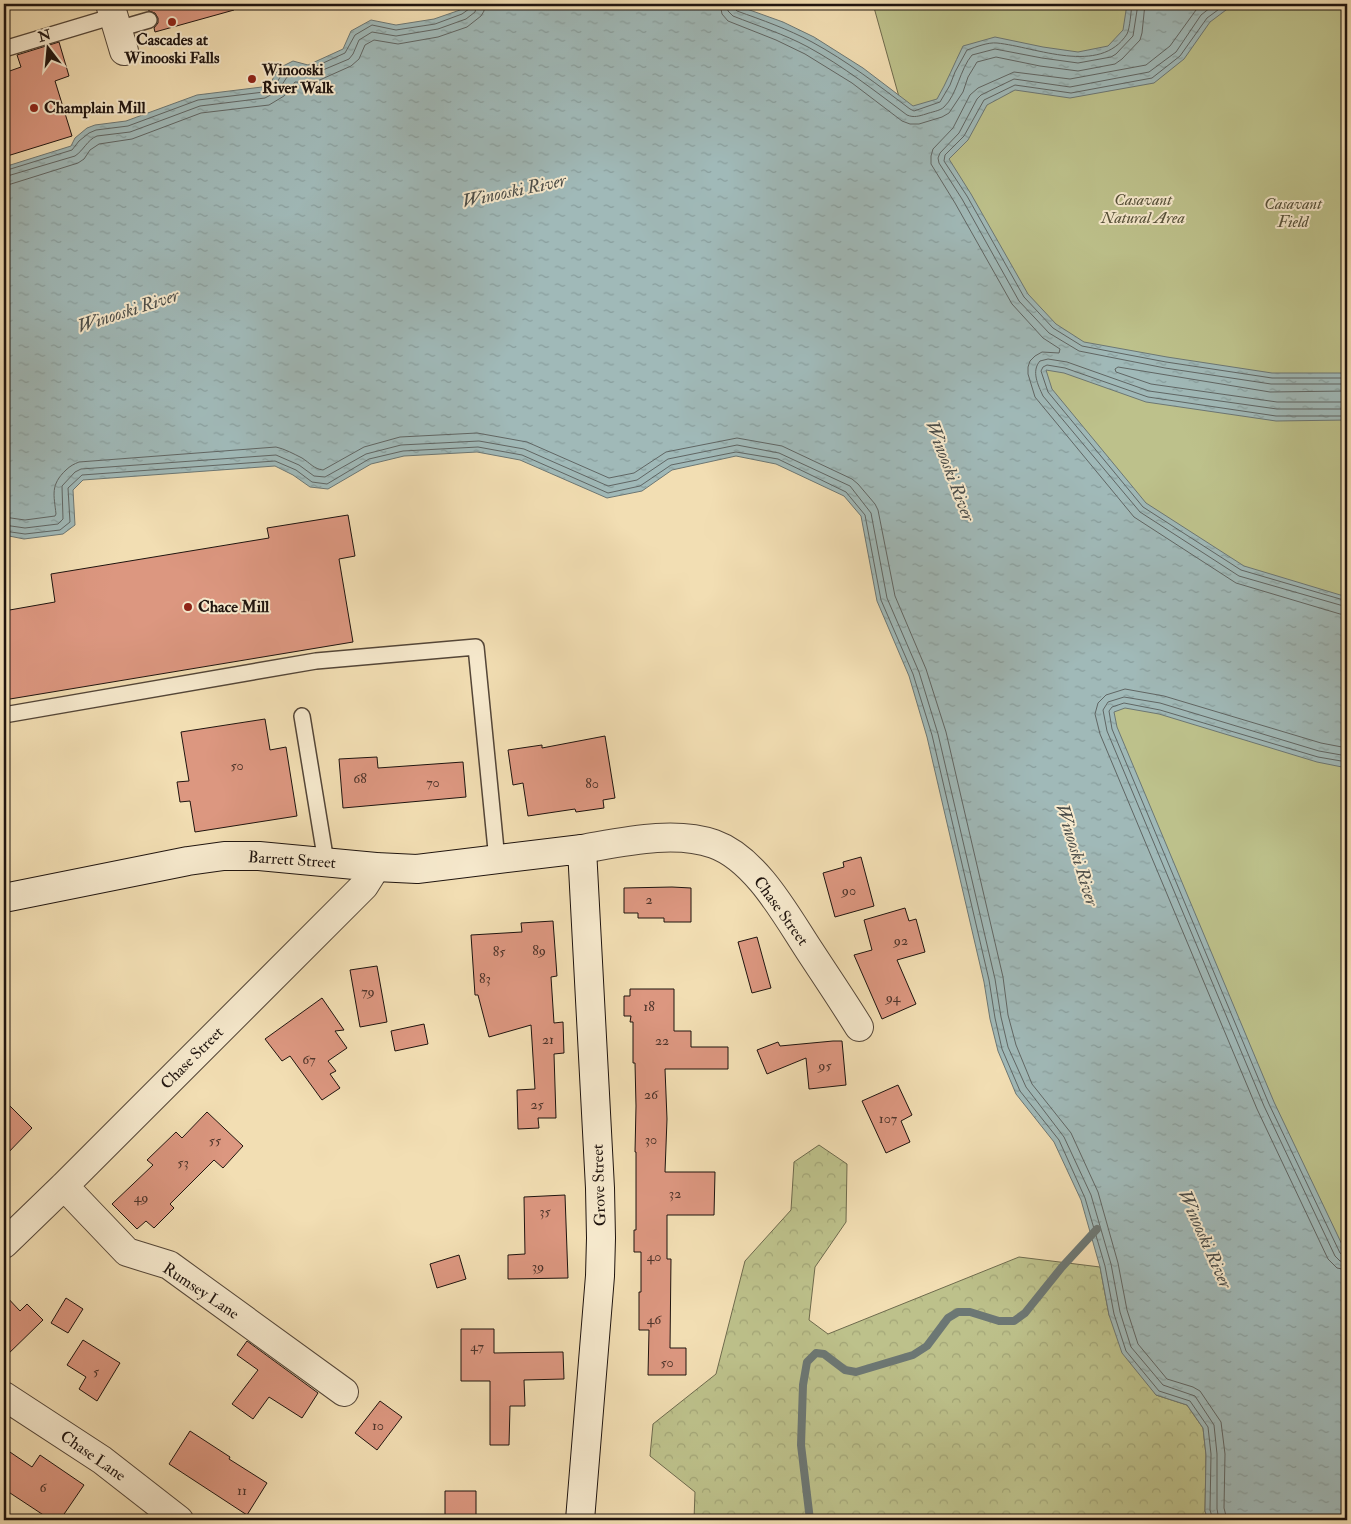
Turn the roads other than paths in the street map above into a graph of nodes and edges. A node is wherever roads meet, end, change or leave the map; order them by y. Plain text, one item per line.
1 (149, 20) dead end
2 (116, 25) edge
3 (4, 49) edge
4 (4, 715) edge
5 (302, 716) dead end
6 (582, 849) junction
7 (497, 860) junction
8 (326, 862) junction
9 (376, 867) junction
10 (4, 898) edge
11 (859, 1027) dead end
12 (64, 1186) junction
13 (4, 1244) edge
14 (344, 1392) dead end
15 (4, 1396) edge
16 (169, 1517) edge
17 (580, 1520) edge

1 - 2 lane
2 - 3 lane
4 - 7 lane
5 - 8 lane
6 - 7 street, Barrett Street
6 - 11 street, Chase Street
6 - 17 street, Grove Street
7 - 9 street, Barrett Street
8 - 9 street, Barrett Street
8 - 10 street, Barrett Street
9 - 12 street, Chase Street
12 - 13 street, Chase Street
12 - 14 street, Rumsey Lane
15 - 16 street, Chase Lane

